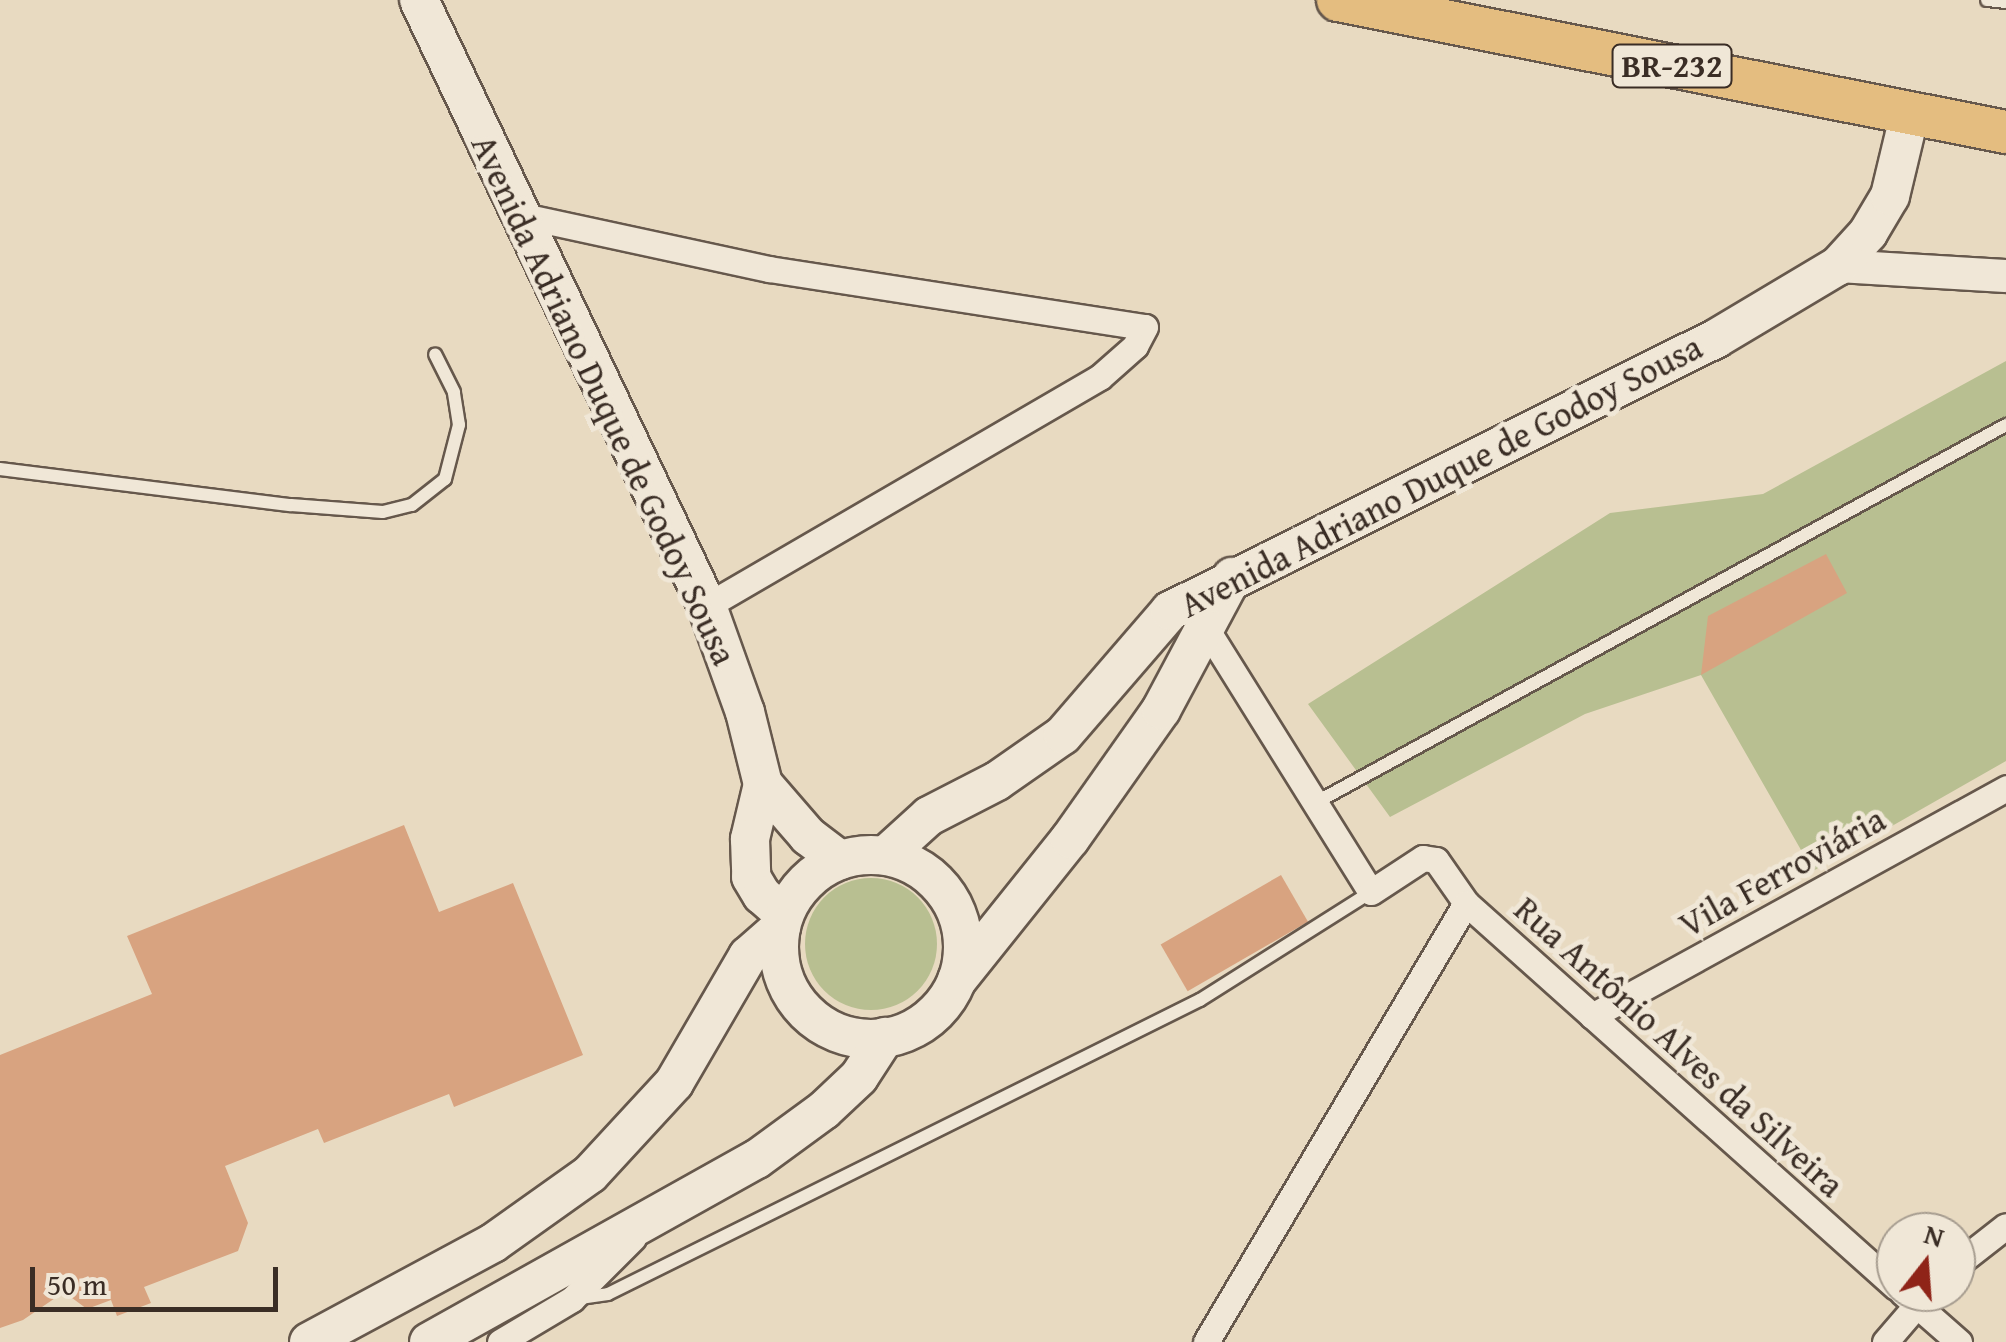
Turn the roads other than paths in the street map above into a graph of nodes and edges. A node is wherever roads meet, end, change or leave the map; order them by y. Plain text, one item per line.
1 (419, 0) edge
2 (1338, 0) edge
3 (1987, 0) edge
4 (2006, 2) edge
5 (1910, 113) junction
6 (2006, 132) edge
7 (519, 215) junction
8 (1838, 266) junction
9 (2006, 276) edge
10 (436, 354) dead end
11 (2006, 425) edge
12 (0, 470) edge
13 (707, 606) junction
14 (1196, 614) junction
15 (763, 784) junction
16 (2006, 788) edge
17 (1316, 803) junction
18 (886, 855) junction
19 (840, 860) junction
20 (1372, 892) junction
21 (1466, 903) junction
22 (782, 920) junction
23 (957, 980) junction
24 (1592, 1016) junction
25 (885, 1037) junction
26 (650, 1219) junction
27 (2006, 1226) edge
28 (1976, 1249) edge
29 (1876, 1264) edge
30 (572, 1299) junction
31 (1901, 1312) edge
32 (1928, 1312) edge
33 (310, 1342) edge
34 (429, 1342) edge
35 (500, 1342) edge
36 (1206, 1342) edge
37 (1885, 1342) edge
38 (1959, 1342) edge

1 - 7 main road, Avenida Adriano Duque de Godoy Sousa
2 - 5 highway, BR-232
3 - 4 lane
5 - 6 highway, BR-232
5 - 8 main road, Avenida Adriano Duque de Godoy Sousa
7 - 13 main road, Avenida Adriano Duque de Godoy Sousa
7 - 13 street
8 - 9 street
8 - 14 main road, Avenida Adriano Duque de Godoy Sousa
10 - 12 lane
11 - 17 lane
13 - 15 main road, Avenida Adriano Duque de Godoy Sousa
14 - 17 street
14 - 18 main road, Avenida Adriano Duque de Godoy Sousa
14 - 23 main road
15 - 19 main road
15 - 22 main road, Avenida Adriano Duque de Godoy Sousa
16 - 24 street, Vila Ferroviária
17 - 20 street
18 - 19 main road
18 - 23 main road
19 - 22 main road
20 - 21 street, Rua Antônio Alves da Silveira
20 - 30 lane
21 - 24 street, Rua Antônio Alves da Silveira
21 - 36 street
22 - 25 main road
22 - 33 main road
23 - 25 main road
24 - 29 street, Rua Antônio Alves da Silveira
25 - 26 main road
26 - 30 street
26 - 34 main road
27 - 28 street
30 - 35 street
31 - 37 street
32 - 38 street, Rua Antônio Alves da Silveira

